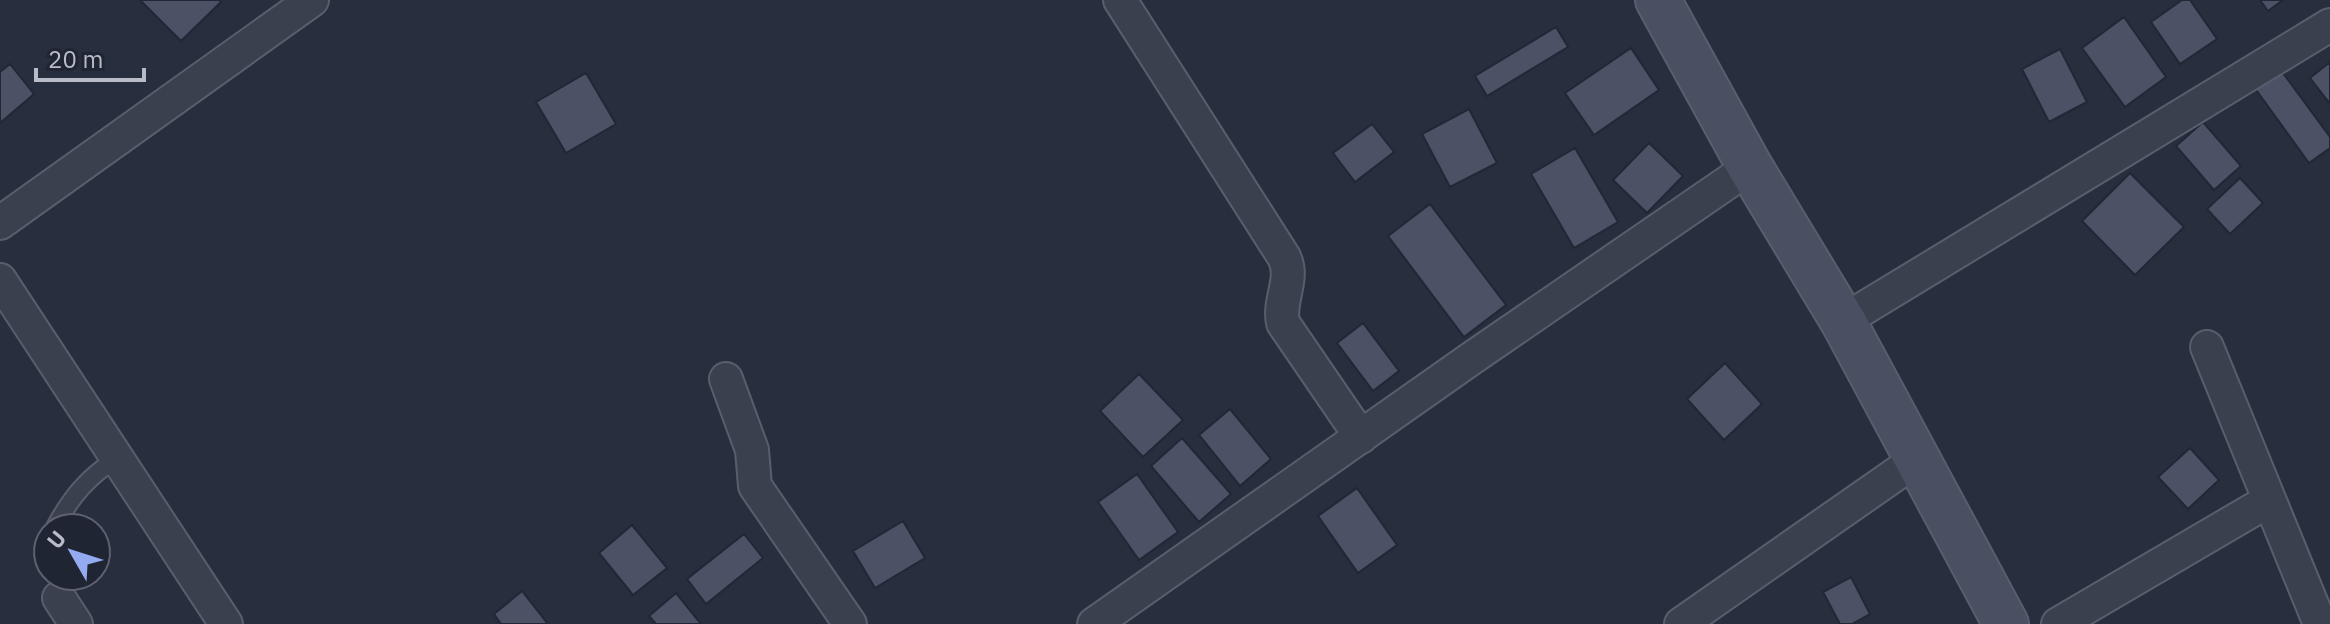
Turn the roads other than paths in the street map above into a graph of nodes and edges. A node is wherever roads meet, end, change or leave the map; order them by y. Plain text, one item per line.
1 (312, 0) edge
2 (1120, 0) edge
3 (1658, 0) edge
4 (2330, 25) edge
5 (1750, 167) junction
6 (0, 223) edge
7 (0, 280) edge
8 (1843, 321) junction
9 (2207, 347) dead end
10 (726, 379) dead end
11 (1361, 437) junction
12 (116, 459) junction
13 (1916, 460) junction
14 (2268, 501) junction
15 (63, 512) edge
16 (226, 624) edge
17 (850, 624) edge
18 (1094, 624) edge
19 (1681, 624) edge
20 (2006, 624) edge
21 (2058, 624) edge
22 (2320, 624) edge

1 - 6 street
2 - 11 street
3 - 5 main road
4 - 8 street
5 - 8 main road
5 - 11 street
7 - 12 street
8 - 13 main road
9 - 14 street
10 - 17 street
11 - 18 street
12 - 15 lane
12 - 16 street
13 - 19 street
13 - 20 main road
14 - 21 street
14 - 22 street

